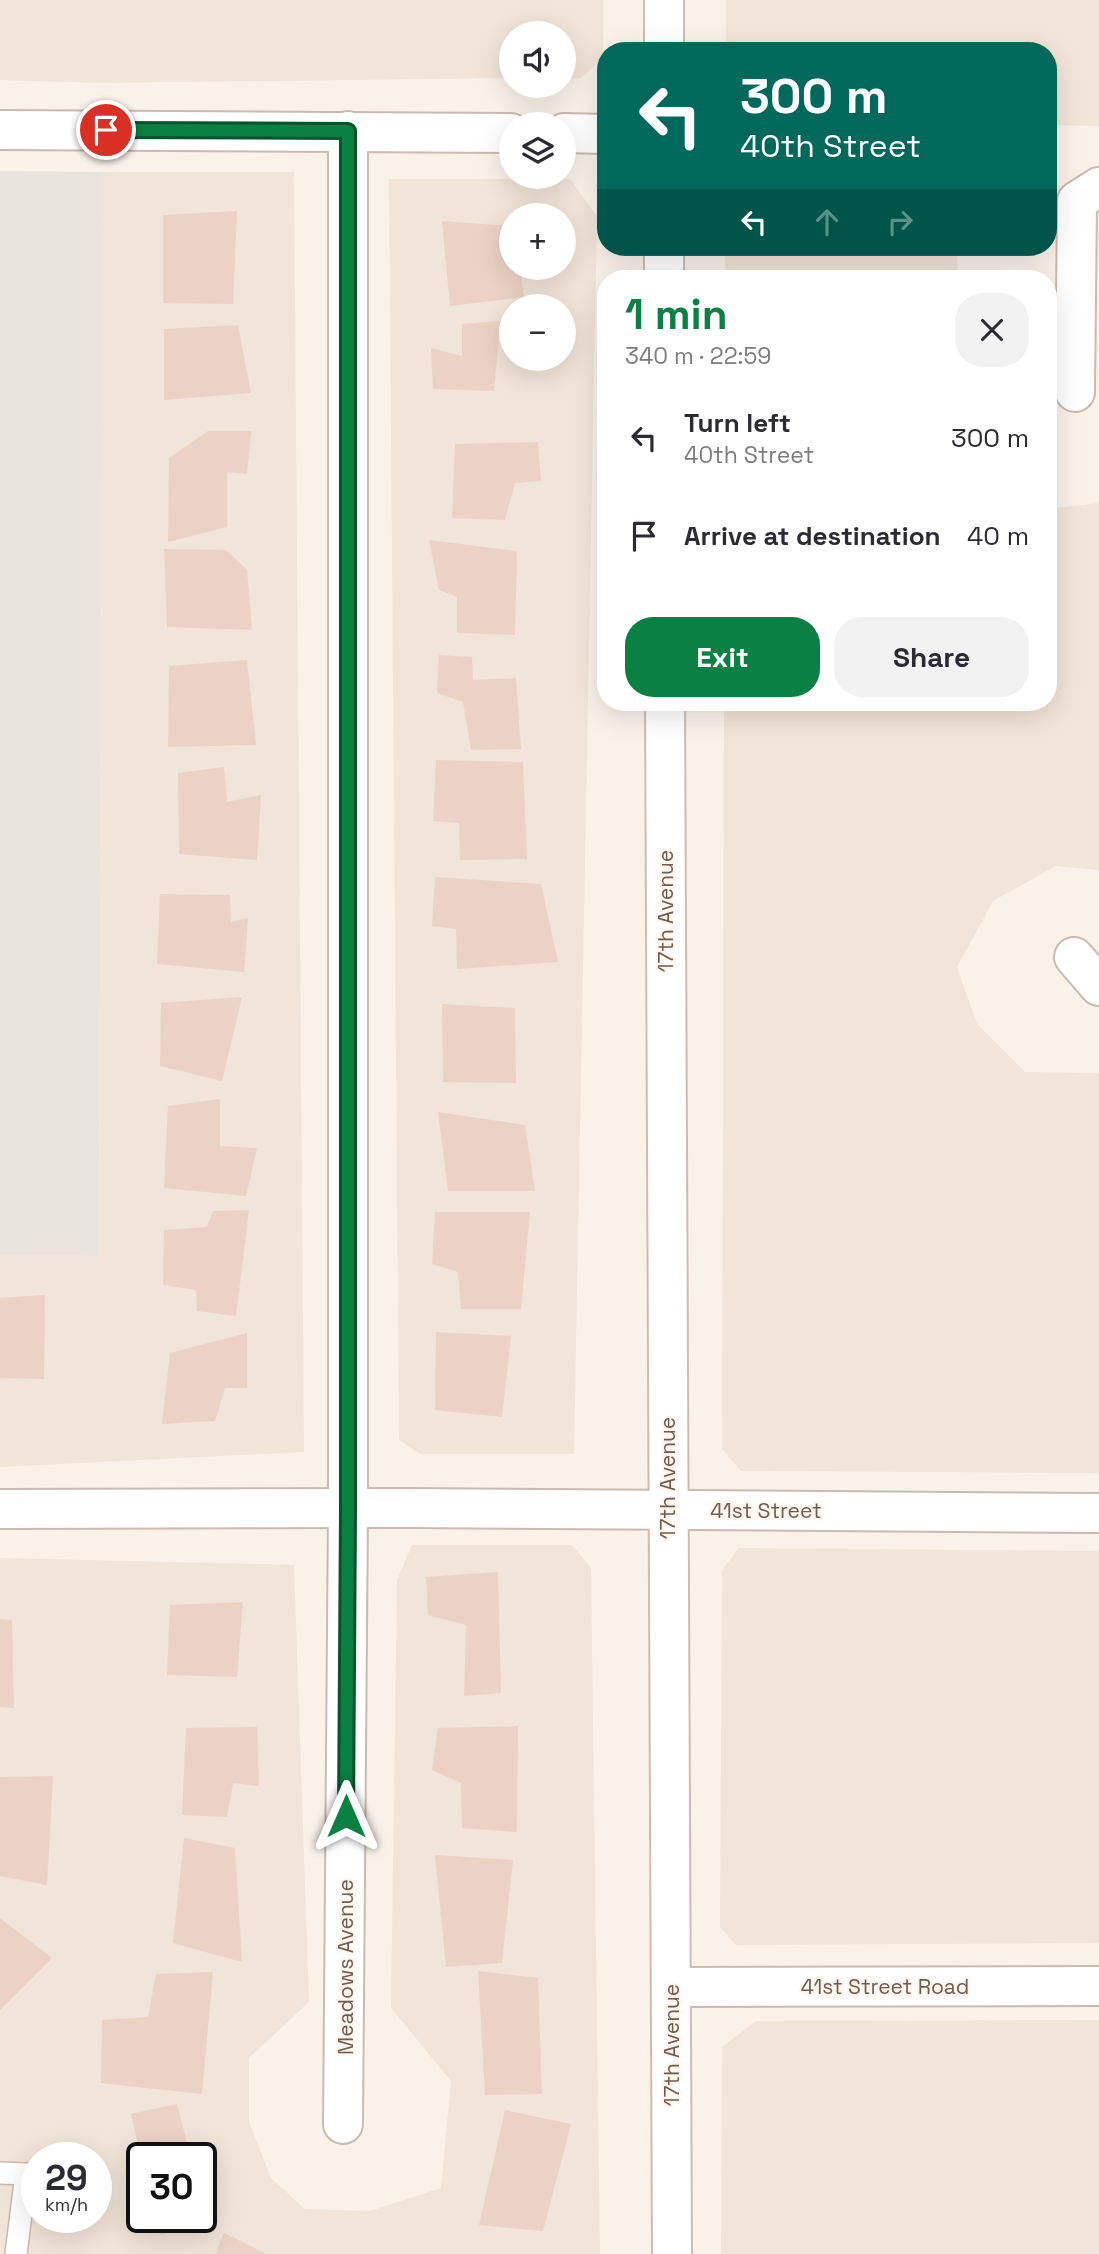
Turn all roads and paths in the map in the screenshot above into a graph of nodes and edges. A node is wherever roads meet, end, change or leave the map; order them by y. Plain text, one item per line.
1 (664, 0) edge
2 (664, 42) edge
3 (0, 130) edge
4 (348, 131) junction
5 (499, 133) edge
6 (576, 133) edge
7 (597, 134) edge
8 (1099, 187) edge
9 (1075, 392) dead end
10 (665, 711) edge
11 (1074, 957) dead end
12 (1099, 986) edge
13 (348, 1508) junction
14 (0, 1510) edge
15 (667, 1510) junction
16 (1099, 1513) edge
17 (1099, 1986) edge
18 (671, 1987) junction
19 (343, 2123) dead end
20 (0, 2173) edge
21 (16, 2254) edge
22 (672, 2254) edge

1 - 2 street
3 - 4 street
4 - 5 street
4 - 13 street, Meadows Avenue
6 - 7 street
8 - 9 street
10 - 15 street, 17th Avenue
11 - 12 street
13 - 14 street, 41st Street
13 - 15 street, 41st Street
13 - 19 street, Meadows Avenue
15 - 16 street, 41st Street
15 - 18 street, 17th Avenue
17 - 18 street, 41st Street Road
18 - 22 street, 17th Avenue
20 - 21 lane

